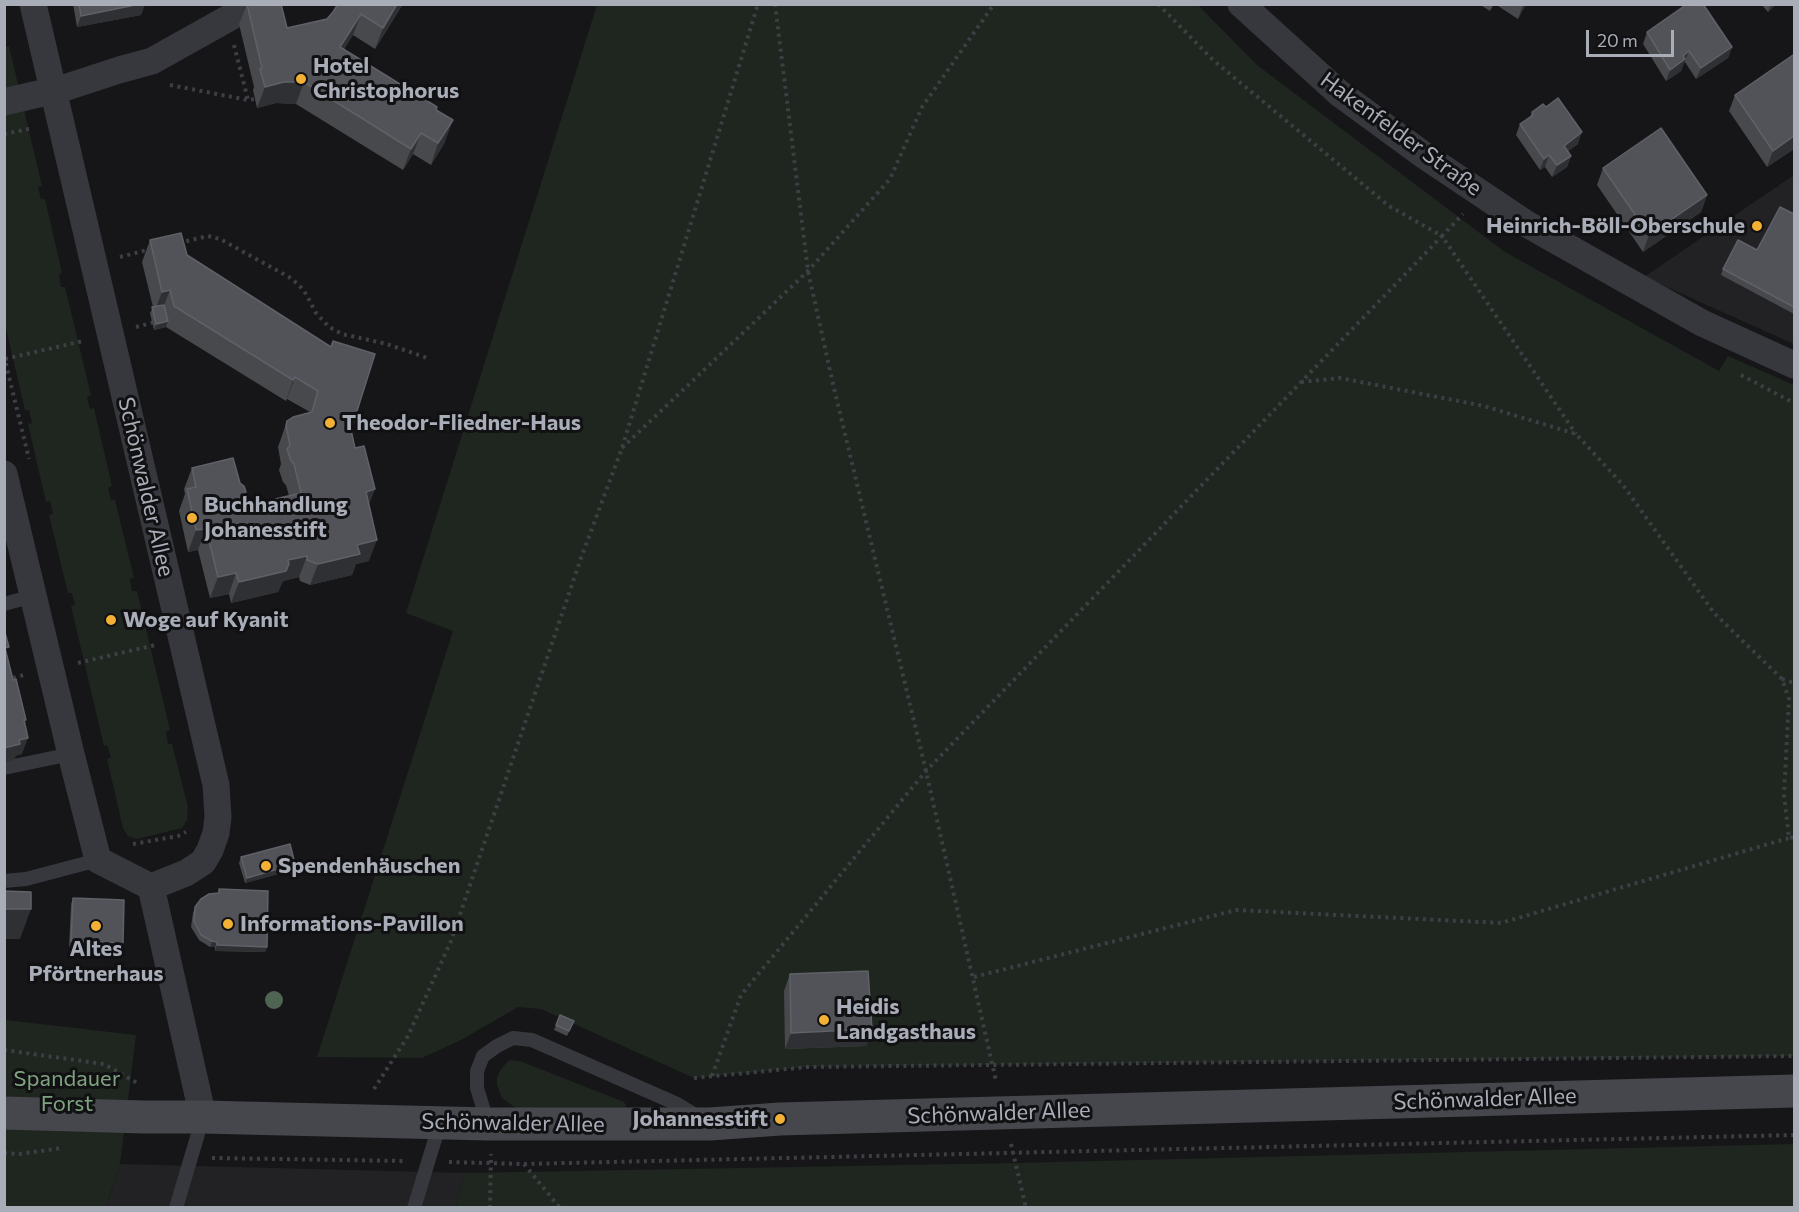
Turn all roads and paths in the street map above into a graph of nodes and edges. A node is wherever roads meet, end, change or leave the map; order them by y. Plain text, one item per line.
1 (33, 4) edge
2 (254, 4) edge
3 (758, 4) edge
4 (775, 4) edge
5 (994, 4) edge
6 (1158, 4) edge
7 (1241, 4) edge
8 (226, 21) junction
9 (163, 84) dead end
10 (52, 91) junction
11 (255, 99) dead end
12 (248, 100) junction
13 (4, 102) edge
14 (36, 127) dead end
15 (4, 134) edge
16 (1471, 220) dead end
17 (1442, 236) junction
18 (173, 244) edge
19 (162, 247) edge
20 (93, 263) junction
21 (808, 271) junction
22 (427, 358) dead end
23 (1794, 365) edge
24 (1732, 370) dead end
25 (1301, 382) junction
26 (1794, 403) edge
27 (1576, 434) junction
28 (622, 448) junction
29 (4, 474) edge
30 (11, 535) edge
31 (33, 596) junction
32 (4, 604) edge
33 (182, 639) junction
34 (51, 669) junction
35 (13, 678) edge
36 (1782, 679) junction
37 (1794, 683) edge
38 (71, 754) junction
39 (4, 768) edge
40 (926, 771) junction
41 (1792, 838) edge
42 (98, 860) junction
43 (4, 881) edge
44 (151, 887) junction
45 (974, 977) junction
46 (4, 1050) edge
47 (1794, 1056) edge
48 (992, 1064) junction
49 (712, 1076) junction
50 (694, 1078) dead end
51 (146, 1088) dead end
52 (374, 1089) dead end
53 (1794, 1090) edge
54 (4, 1113) edge
55 (1004, 1113) junction
56 (203, 1117) junction
57 (440, 1123) junction
58 (488, 1124) junction
59 (710, 1124) junction
60 (1794, 1134) edge
61 (1013, 1152) junction
62 (207, 1158) dead end
63 (428, 1161) junction
64 (491, 1164) junction
65 (523, 1164) junction
66 (176, 1208) edge
67 (414, 1208) edge
68 (490, 1208) edge
69 (560, 1208) edge
70 (1026, 1208) edge

1 - 10 street, Schönwalder Allee
2 - 8 street
3 - 28 path
4 - 21 path
5 - 21 path
6 - 17 path
7 - 23 street, Hakenfelder Straße
8 - 10 street
8 - 12 path
9 - 12 path
10 - 13 street
10 - 20 street, Schönwalder Allee
11 - 12 path
14 - 15 path
16 - 17 path
17 - 25 path
17 - 27 path
18 - 22 path
19 - 20 path
20 - 33 street, Schönwalder Allee
21 - 28 path
21 - 40 path
24 - 26 path
25 - 27 path
25 - 40 path
27 - 36 path
28 - 52 path
29 - 30 street
30 - 31 street
31 - 32 lane
31 - 34 street
33 - 34 path
33 - 44 street, Schönwalder Allee
34 - 35 path
34 - 38 street
36 - 37 path
36 - 41 path
38 - 39 lane
38 - 42 street
40 - 45 path
40 - 49 path
41 - 45 path
42 - 43 lane
42 - 44 street
44 - 56 street
45 - 48 path
46 - 51 path
47 - 48 path
48 - 49 path
48 - 55 path
49 - 50 path
53 - 55 main road, Schönwalder Allee
54 - 56 main road, Schönwalder Allee
55 - 59 main road, Schönwalder Allee
55 - 61 path
56 - 57 main road, Schönwalder Allee
56 - 66 lane
57 - 58 main road, Schönwalder Allee
57 - 63 lane
58 - 59 main road, Schönwalder Allee
58 - 59 lane
58 - 64 path
60 - 61 path
61 - 65 path
61 - 70 path
62 - 63 path
63 - 64 path
63 - 67 lane
64 - 65 path
64 - 68 path
65 - 69 path

